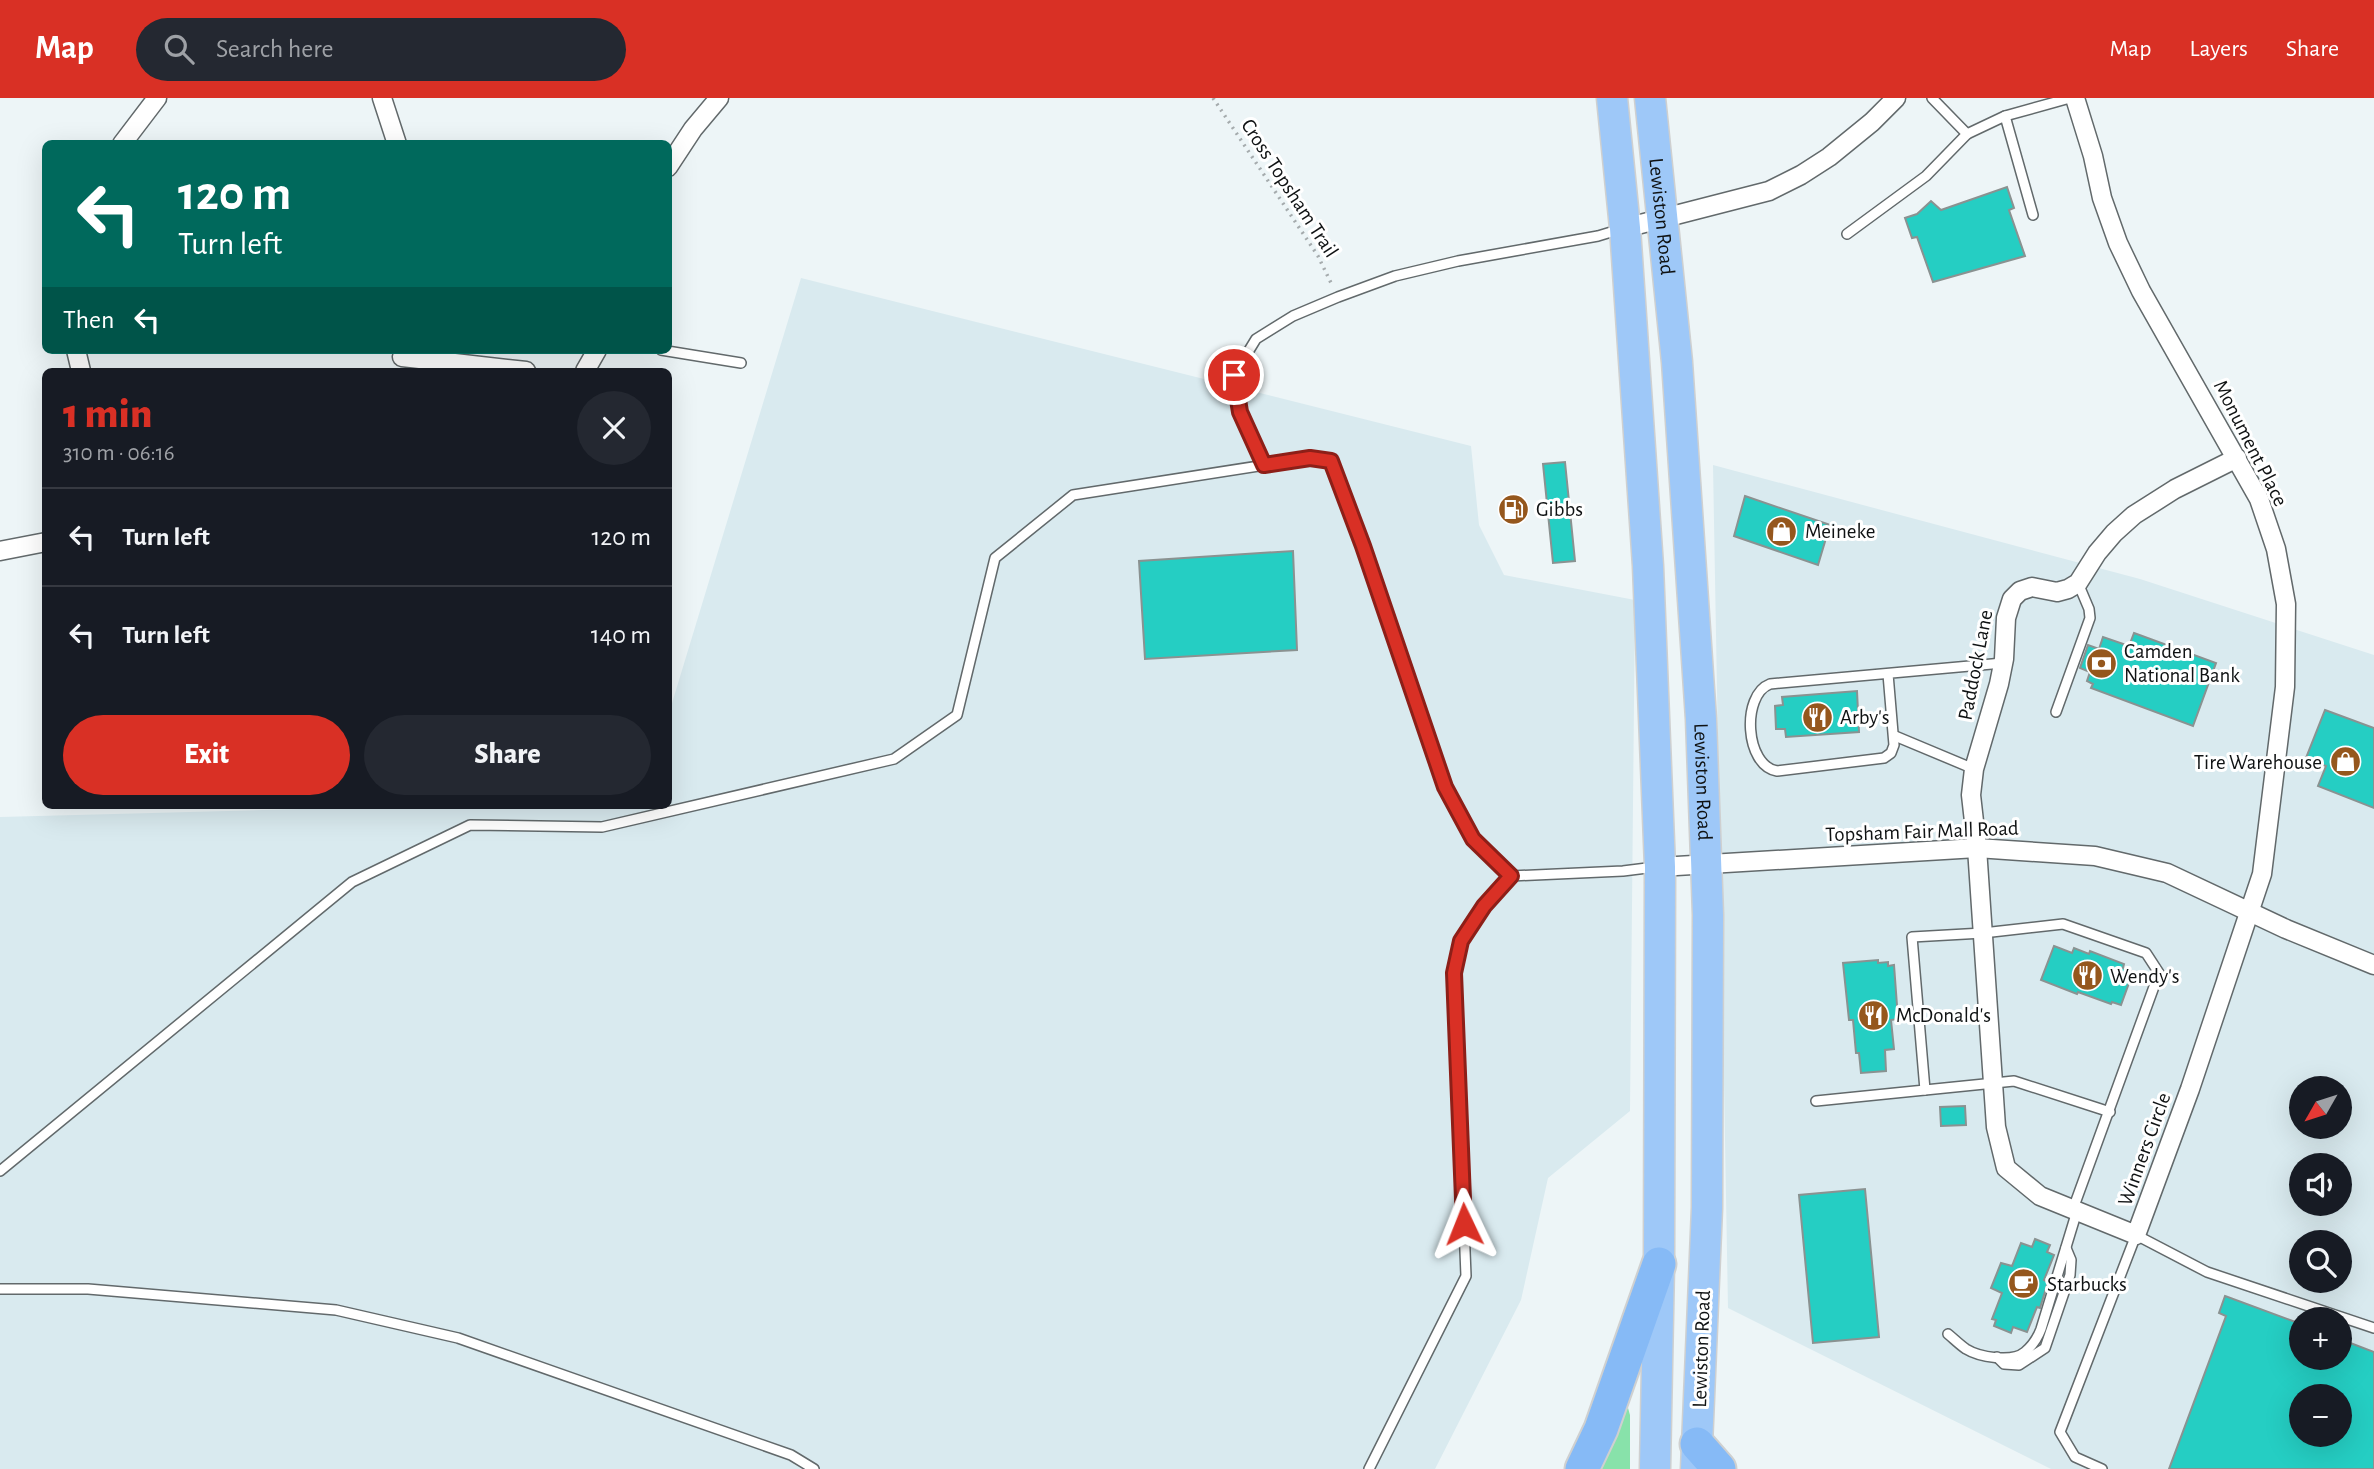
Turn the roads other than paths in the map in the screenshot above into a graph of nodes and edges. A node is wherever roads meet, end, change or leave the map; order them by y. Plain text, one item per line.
1 (157, 98) edge
2 (382, 98) edge
3 (719, 98) edge
4 (1612, 98) edge
5 (1650, 98) edge
6 (1896, 98) edge
7 (1932, 98) edge
8 (2070, 98) edge
9 (2075, 98) edge
10 (2005, 116) junction
11 (1967, 134) junction
12 (125, 140) edge
13 (396, 140) edge
14 (672, 161) edge
15 (2033, 215) dead end
16 (1663, 217) junction
17 (1625, 228) junction
18 (1847, 234) dead end
19 (672, 352) edge
20 (400, 359) edge
21 (741, 363) dead end
22 (494, 368) edge
23 (2237, 458) junction
24 (1264, 465) junction
25 (42, 543) edge
26 (0, 551) edge
27 (2078, 583) junction
28 (2003, 663) junction
29 (1888, 674) junction
30 (2056, 712) dead end
31 (1895, 736) junction
32 (1974, 769) junction
33 (1977, 848) junction
34 (1705, 864) junction
35 (1660, 867) junction
36 (1511, 876) junction
37 (2250, 913) junction
38 (1983, 933) junction
39 (2374, 965) edge
40 (1993, 1084) junction
41 (1925, 1090) junction
42 (1816, 1101) dead end
43 (2110, 1112) junction
44 (0, 1171) edge
45 (2075, 1210) junction
46 (2136, 1235) junction
47 (1659, 1264) junction
48 (0, 1289) edge
49 (2374, 1328) edge
50 (1948, 1334) dead end
51 (1697, 1457) edge
52 (814, 1469) edge
53 (1369, 1469) edge
54 (1582, 1469) edge
55 (1655, 1469) edge
56 (1718, 1469) edge
57 (2102, 1469) edge

1 - 12 street
2 - 13 street
3 - 14 street
4 - 17 highway, Lewiston Road
5 - 16 highway, Lewiston Road
6 - 16 street
7 - 11 lane
8 - 10 lane
9 - 23 street, Monument Place
10 - 11 lane
10 - 15 lane
11 - 18 lane
16 - 17 street
16 - 34 highway, Lewiston Road
17 - 24 lane
17 - 35 highway, Lewiston Road
19 - 21 lane
20 - 22 street
23 - 27 street
23 - 37 street, Monument Place
24 - 36 lane
24 - 44 lane
25 - 26 street
27 - 28 street, Paddock Lane
27 - 30 lane
28 - 29 lane
28 - 32 street, Paddock Lane
29 - 31 lane
29 - 31 lane
31 - 32 lane
32 - 33 street, Paddock Lane
33 - 34 street, Topsham Fair Mall Road
33 - 37 street, Topsham Fair Mall Road
33 - 38 street, Winners Circle
34 - 35 street, Topsham Fair Mall Road
34 - 51 highway, Lewiston Road
35 - 36 lane
35 - 47 highway, Lewiston Road
36 - 53 lane
37 - 39 street, Topsham Fair Mall Road
37 - 46 street, Winners Circle
38 - 40 street, Winners Circle
38 - 41 lane
38 - 43 lane
40 - 41 lane
40 - 43 lane
40 - 45 street, Winners Circle
41 - 42 lane
43 - 45 lane
45 - 46 street, Winners Circle
45 - 50 lane
46 - 49 lane
46 - 57 lane
47 - 54 highway
47 - 55 highway, Lewiston Road
48 - 52 lane
51 - 56 highway

